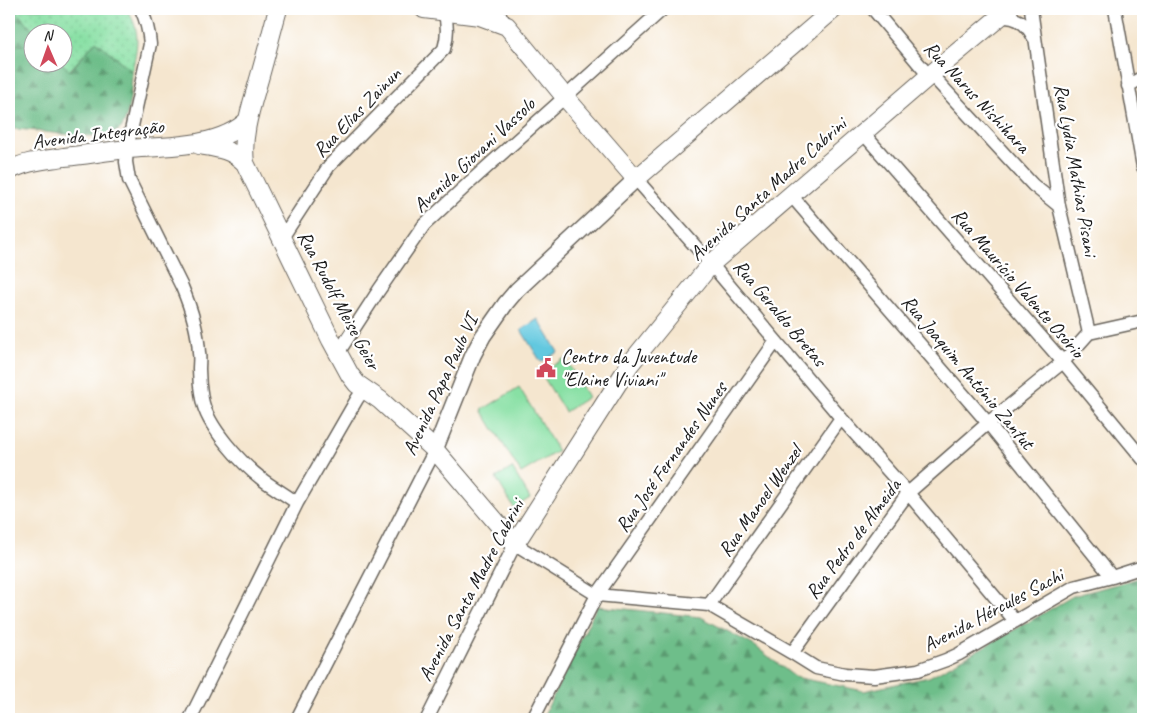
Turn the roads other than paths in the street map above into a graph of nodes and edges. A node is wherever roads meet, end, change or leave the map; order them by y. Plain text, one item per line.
1 (141, 9) edge
2 (424, 9) edge
3 (462, 9) edge
4 (663, 9) edge
5 (834, 9) edge
6 (873, 9) edge
7 (1032, 9) edge
8 (1115, 9) edge
9 (278, 10) edge
10 (444, 11) junction
11 (488, 12) edge
12 (1003, 13) edge
13 (1036, 43) junction
14 (929, 76) junction
15 (1143, 77) edge
16 (1128, 86) junction
17 (565, 97) junction
18 (248, 120) junction
19 (863, 133) junction
20 (193, 144) junction
21 (127, 149) junction
22 (245, 163) junction
23 (1143, 167) edge
24 (9, 171) edge
25 (636, 180) junction
26 (790, 194) junction
27 (1059, 206) junction
28 (282, 238) junction
29 (711, 264) junction
30 (1143, 322) edge
31 (1089, 333) junction
32 (776, 341) junction
33 (338, 353) junction
34 (1063, 362) junction
35 (364, 389) junction
36 (841, 418) junction
37 (988, 423) junction
38 (435, 450) junction
39 (1143, 460) edge
40 (908, 493) junction
41 (298, 503) junction
42 (515, 544) junction
43 (1143, 567) edge
44 (1112, 577) junction
45 (597, 595) junction
46 (709, 605) junction
47 (1015, 621) junction
48 (792, 653) junction
49 (190, 718) edge
50 (296, 719) edge
51 (427, 719) edge
52 (533, 719) edge

1 - 21 street
2 - 10 main road
3 - 11 street
4 - 17 street, Avenida Giovani Vassolo
5 - 25 main road, Avenida Papa Paulo VI
6 - 14 street, Rua Narus Nishihara
7 - 13 street, Rua Lydia Mathias Pisani
8 - 16 street
9 - 18 main road
10 - 11 main road
10 - 28 street, Rua Elias Zainun
11 - 17 main road, Rua Geraldo Bretas
12 - 13 street
12 - 14 main road, Avenida Santa Madre Cabrini
13 - 27 street, Rua Lydia Mathias Pisani
14 - 19 main road, Avenida Santa Madre Cabrini
14 - 27 street, Rua Narus Nishihara
15 - 16 street
16 - 23 street
17 - 25 main road, Rua Geraldo Bretas
17 - 33 street, Avenida Giovani Vassolo
18 - 20 main road, Avenida Integração
18 - 22 main road
19 - 26 main road, Avenida Santa Madre Cabrini
19 - 34 street, Rua Maurício Valente Osório
20 - 21 main road, Avenida Integração
20 - 22 main road, Avenida Integração
21 - 24 main road, Avenida Integração
21 - 41 street
22 - 28 main road, Rua Rudolf Meise Geier
25 - 29 street, Rua Geraldo Bretas
25 - 38 street, Avenida Papa Paulo VI
26 - 29 main road, Avenida Santa Madre Cabrini
26 - 37 street, Rua Joaquim António Zantut
27 - 31 street, Rua Lydia Mathias Pisani
28 - 33 main road, Rua Rudolf Meise Geier
29 - 32 street, Rua Geraldo Bretas
29 - 42 main road, Avenida Santa Madre Cabrini
30 - 31 street
31 - 34 street, Rua Pedro de Almeida
32 - 36 street, Rua Geraldo Bretas
32 - 45 street, Rua José Fernandes Nunes
33 - 35 main road, Rua Rudolf Meise Geier
34 - 37 street, Rua Pedro de Almeida
34 - 39 street, Rua Maurício Valente Osório
35 - 38 main road, Rua Rudolf Meise Geier
35 - 41 street
36 - 40 street, Rua Geraldo Bretas
36 - 46 street, Rua Manoel Wenzel
37 - 40 street, Rua Pedro de Almeida
37 - 44 street, Rua Joaquim António Zantut
38 - 42 main road, Rua Rudolf Meise Geier
38 - 50 street, Avenida Papa Paulo VI
40 - 47 street, Rua Geraldo Bretas
40 - 48 street, Rua Pedro de Almeida
41 - 49 street
42 - 45 street, Rua Rudolf Meise Geier
42 - 51 street, Avenida Santa Madre Cabrini
43 - 44 street, Avenida Hércules Sachi
44 - 47 street, Avenida Hércules Sachi
45 - 46 street, Avenida Hércules Sachi
45 - 52 street
46 - 48 street, Avenida Hércules Sachi
47 - 48 street, Avenida Hércules Sachi

